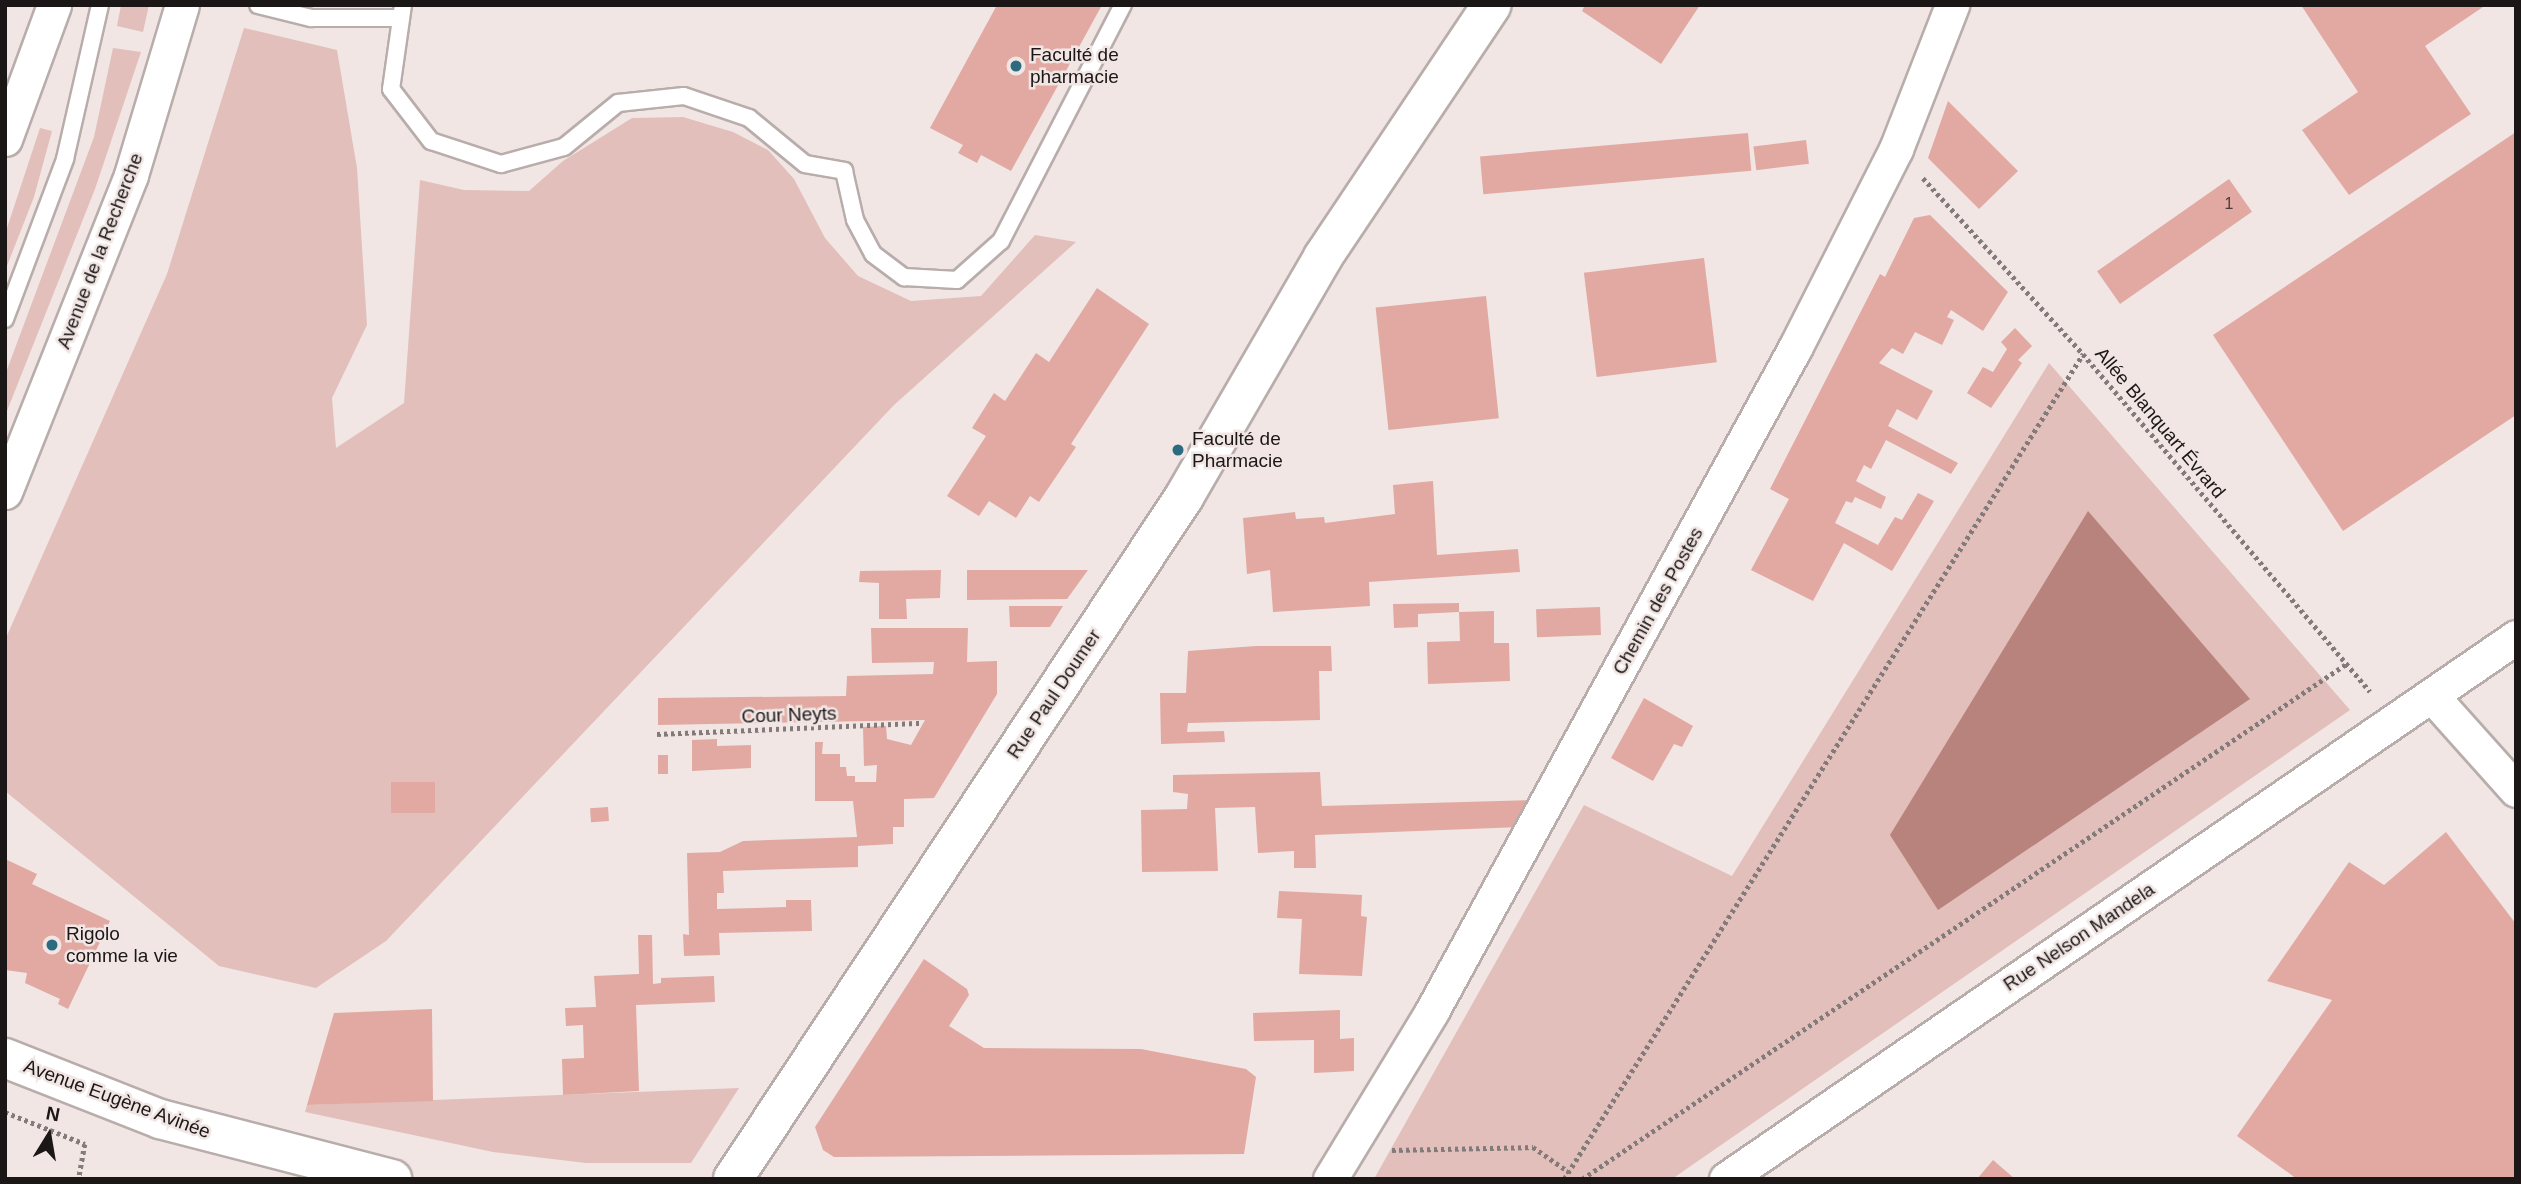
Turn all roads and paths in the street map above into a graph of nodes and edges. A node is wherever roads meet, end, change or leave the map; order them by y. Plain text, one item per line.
1 (54, 5) edge
2 (100, 5) edge
3 (182, 5) edge
4 (258, 5) edge
5 (1122, 5) edge
6 (1492, 5) edge
7 (1952, 5) edge
8 (402, 12) edge
9 (5, 139) edge
10 (1896, 149) junction
11 (5, 319) edge
12 (2083, 354) junction
13 (5, 492) edge
14 (2516, 637) edge
15 (2346, 664) junction
16 (2432, 695) junction
17 (2397, 720) junction
18 (923, 723) dead end
19 (657, 734) dead end
20 (2516, 790) edge
21 (5, 1058) edge
22 (5, 1112) edge
23 (1385, 1160) dead end
24 (1569, 1172) junction
25 (79, 1179) edge
26 (392, 1179) edge
27 (733, 1179) edge
28 (1330, 1179) edge
29 (1564, 1179) edge
30 (1582, 1179) edge
31 (1726, 1179) edge

1 - 9 street
2 - 11 lane
3 - 13 street, Avenue de la Recherche
4 - 8 lane
5 - 8 lane
6 - 27 main road, Rue Paul Doumer
7 - 10 street, Chemin des Postes
10 - 12 path, Allée Blanquart Évrard
10 - 28 street, Chemin des Postes
12 - 15 path, Allée Blanquart Évrard
12 - 24 path
14 - 16 street, Rue Nelson Mandela
15 - 17 path, Allée Blanquart Évrard
15 - 30 path
16 - 17 street, Rue Nelson Mandela
16 - 20 street
17 - 31 street, Rue Nelson Mandela
18 - 19 path, Cour Neyts
21 - 26 main road, Avenue Eugène Avinée
22 - 25 path
23 - 24 path
24 - 29 path

